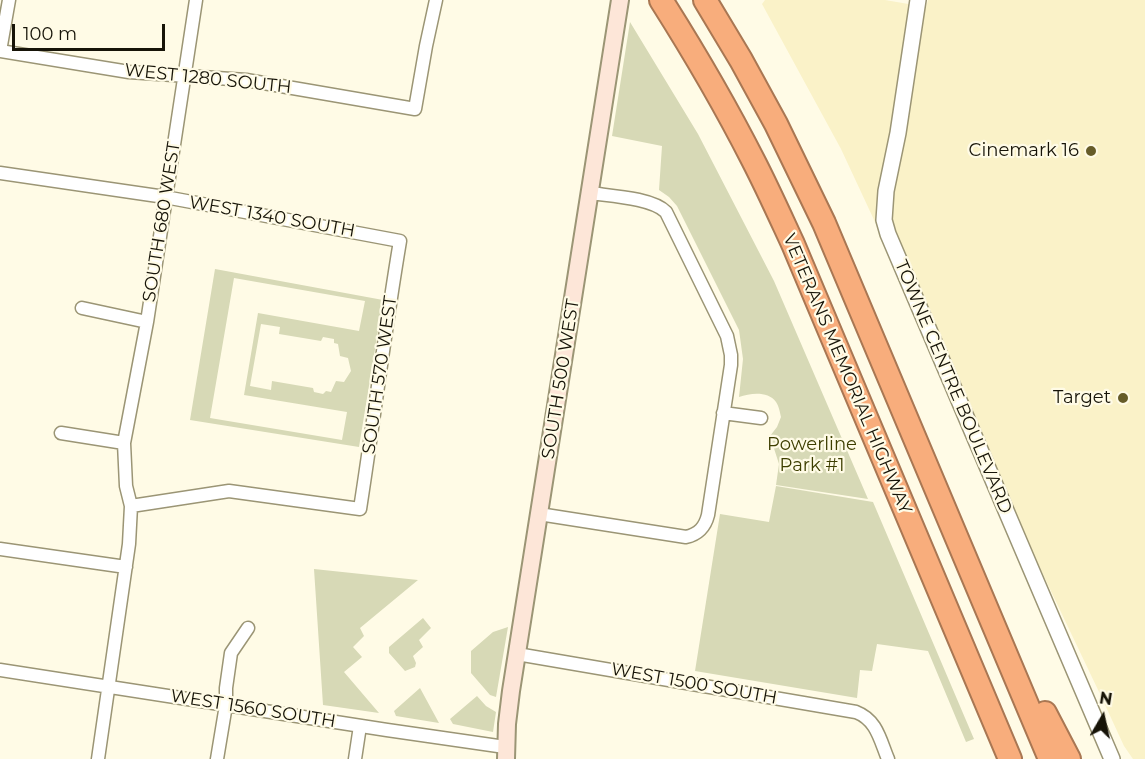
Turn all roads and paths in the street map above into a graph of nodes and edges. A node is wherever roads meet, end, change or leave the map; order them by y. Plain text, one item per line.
1 (9, 0) edge
2 (196, 0) edge
3 (436, 0) edge
4 (620, 0) edge
5 (661, 0) edge
6 (705, 0) edge
7 (918, 0) edge
8 (0, 51) edge
9 (185, 75) junction
10 (0, 173) edge
11 (590, 193) junction
12 (165, 197) junction
13 (400, 241) joint
14 (82, 308) dead end
15 (147, 322) junction
16 (723, 413) junction
17 (761, 418) dead end
18 (61, 433) dead end
19 (124, 443) junction
20 (130, 506) junction
21 (539, 514) junction
22 (0, 549) edge
23 (126, 567) junction
24 (974, 579) junction
25 (248, 628) dead end
26 (517, 654) junction
27 (0, 670) edge
28 (109, 687) junction
29 (226, 705) junction
30 (360, 726) junction
31 (506, 753) edge
32 (98, 759) edge
33 (217, 759) edge
34 (355, 759) edge
35 (888, 759) edge
36 (1010, 759) edge
37 (1050, 759) edge
38 (1069, 759) edge
39 (1112, 759) edge

1 - 8 street
2 - 9 street, SOUTH 680 WEST
3 - 9 street, WEST 1280 SOUTH
4 - 11 main road, SOUTH 500 WEST
5 - 36 highway, VETERANS MEMORIAL HIGHWAY
6 - 24 highway, VETERANS MEMORIAL HIGHWAY
7 - 39 street, TOWNE CENTRE BOULEVARD
8 - 9 street, WEST 1280 SOUTH
9 - 12 street, SOUTH 680 WEST
10 - 12 street, WEST 1340 SOUTH
11 - 16 street
11 - 21 main road, SOUTH 500 WEST
12 - 13 street, WEST 1340 SOUTH
12 - 15 street, SOUTH 680 WEST
13 - 20 street, SOUTH 570 WEST
14 - 15 street
15 - 19 street, SOUTH 680 WEST
16 - 17 street
16 - 21 street
18 - 19 street
19 - 20 street, SOUTH 680 WEST
20 - 23 street
21 - 26 main road, SOUTH 500 WEST
22 - 23 street
23 - 28 street
24 - 37 highway, VETERANS MEMORIAL HIGHWAY
24 - 38 highway
25 - 29 street
26 - 31 main road, SOUTH 500 WEST
26 - 35 street, WEST 1500 SOUTH
27 - 28 street, WEST 1560 SOUTH
28 - 29 street, WEST 1560 SOUTH
28 - 32 street
29 - 30 street, WEST 1560 SOUTH
29 - 33 street
30 - 31 street, WEST 1560 SOUTH
30 - 34 street

